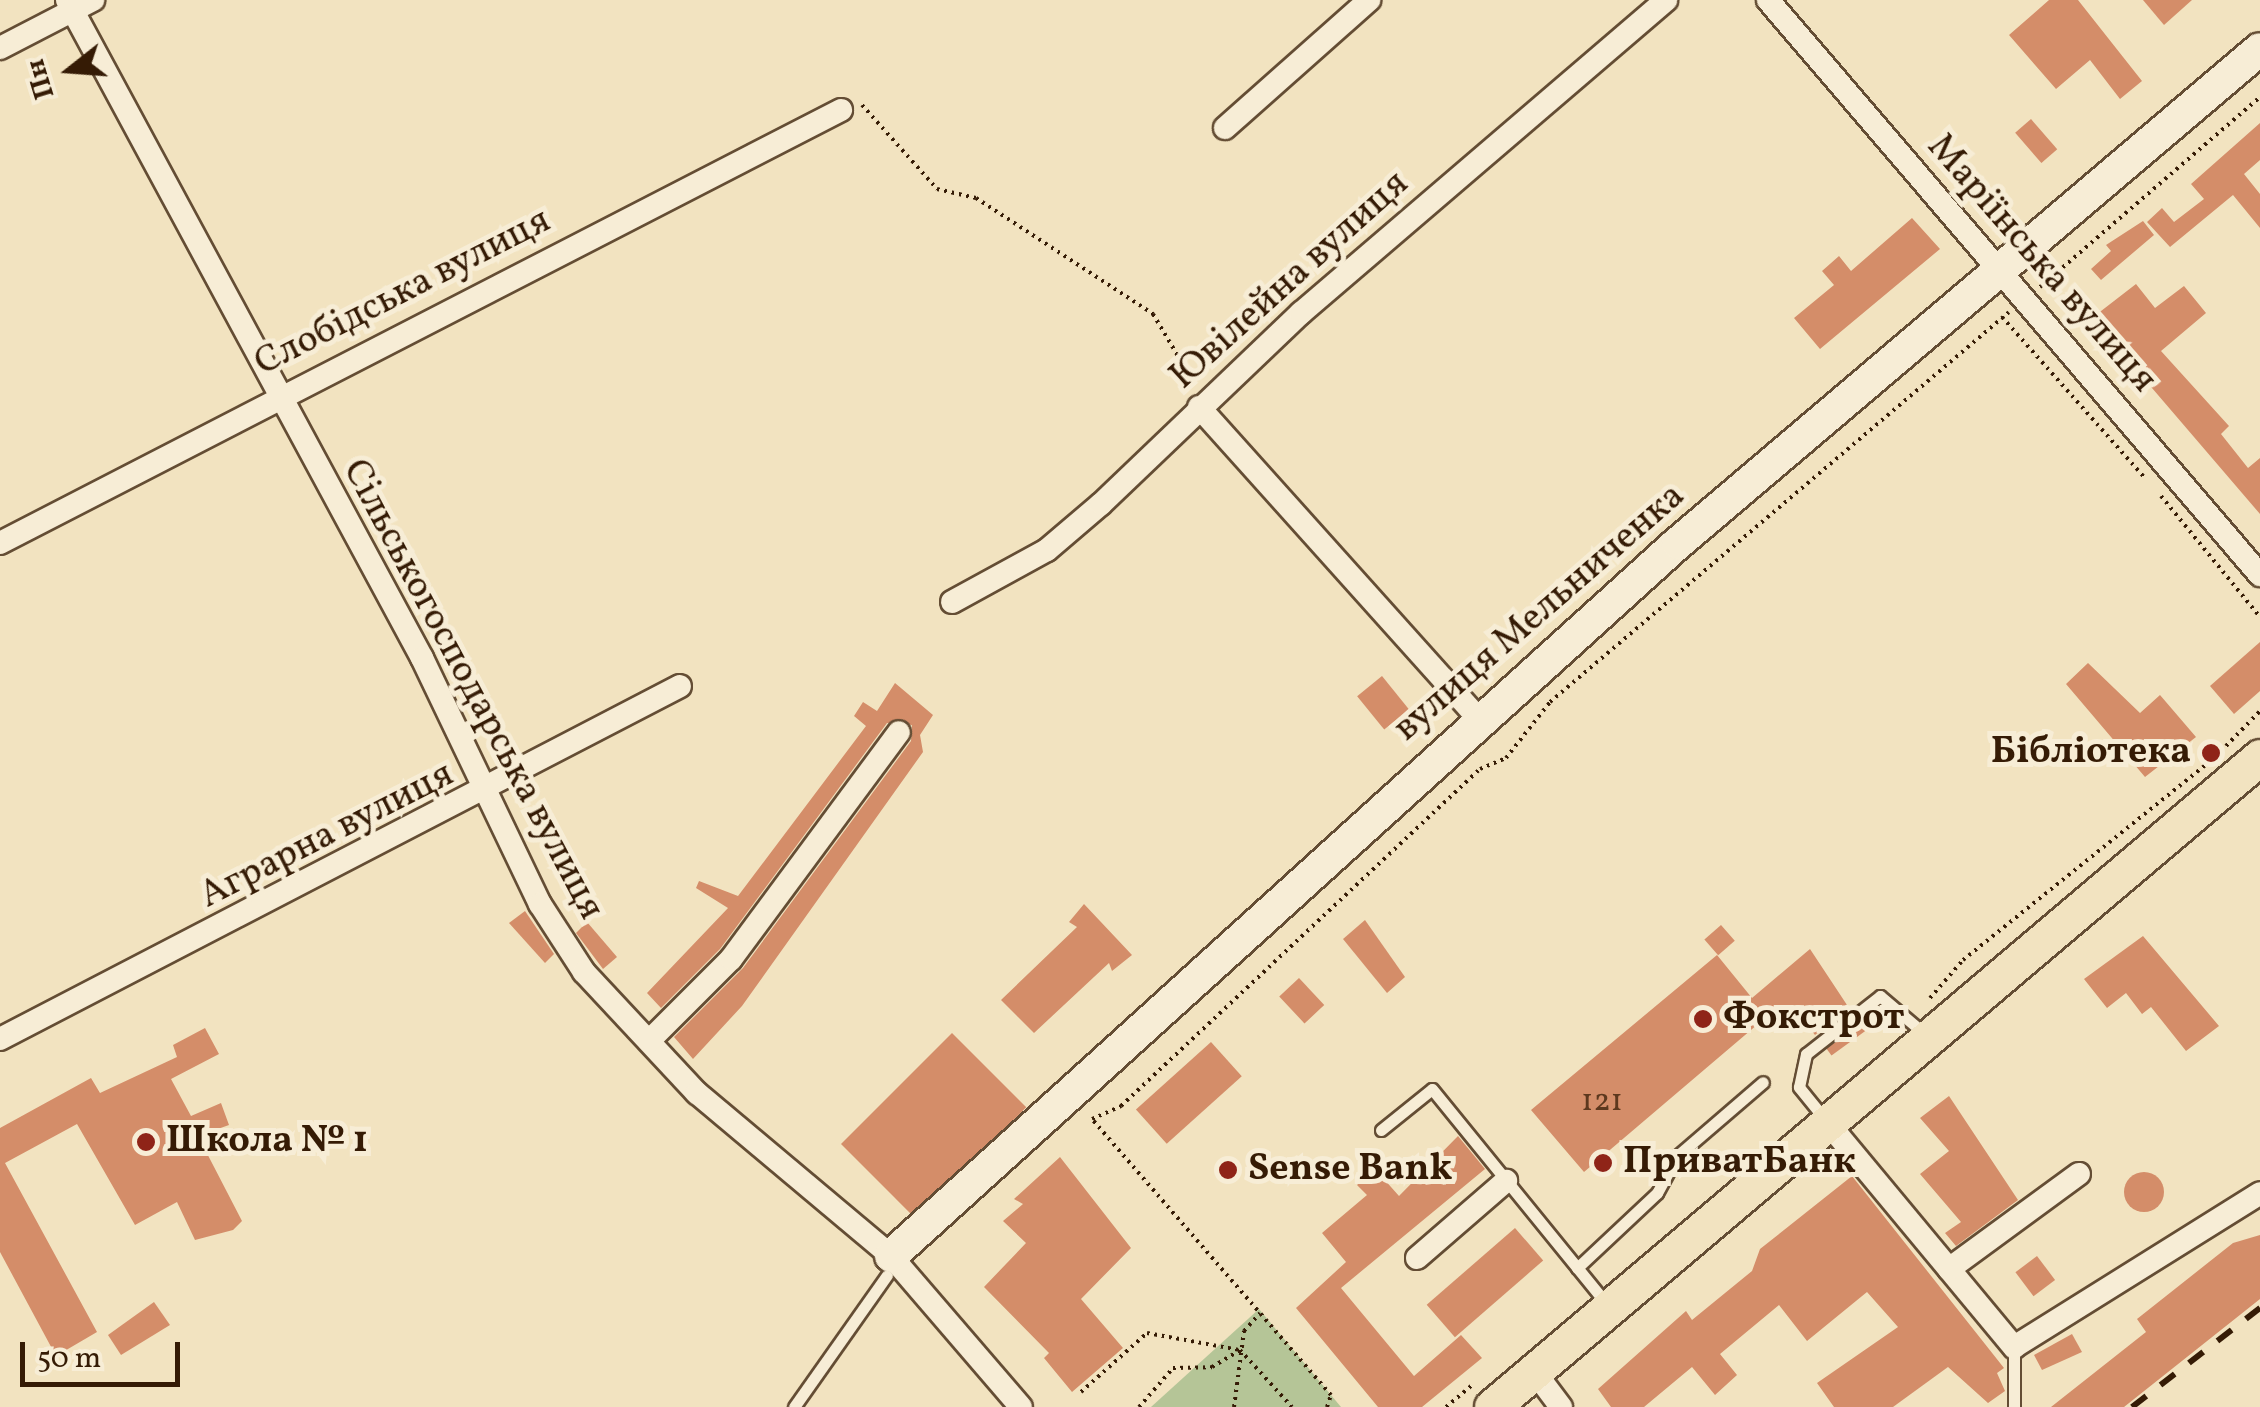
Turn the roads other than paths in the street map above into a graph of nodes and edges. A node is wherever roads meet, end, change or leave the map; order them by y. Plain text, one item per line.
1 (1369, 0) edge
2 (1666, 0) edge
3 (1768, 0) edge
4 (78, 4) edge
5 (0, 48) edge
6 (2260, 49) edge
7 (840, 110) road end
8 (1225, 128) dead end
9 (1998, 272) junction
10 (276, 396) junction
11 (1199, 408) junction
12 (0, 544) edge
13 (2260, 575) edge
14 (952, 602) dead end
15 (680, 686) dead end
16 (1480, 719) junction
17 (898, 732) dead end
18 (2260, 757) edge
19 (486, 794) junction
20 (1928, 1037) junction
21 (0, 1040) edge
22 (649, 1040) junction
23 (1762, 1082) dead end
24 (1828, 1122) junction
25 (1381, 1130) dead end
26 (2079, 1174) dead end
27 (1506, 1181) junction
28 (2260, 1194) edge
29 (1418, 1258) dead end
30 (889, 1266) junction
31 (1578, 1268) junction
32 (1950, 1269) junction
33 (1606, 1304) junction
34 (2014, 1347) junction
35 (1530, 1367) junction
36 (794, 1407) edge
37 (1021, 1407) edge
38 (1492, 1407) edge
39 (1561, 1407) edge
40 (2014, 1407) edge

1 - 8 street
2 - 11 street, Ювілейна вулиця
3 - 9 street, Маріїнська вулиця
4 - 5 street
4 - 10 street, Сільськогосподарська вулиця
6 - 9 street, вулиця Мельниченка
7 - 10 street, Слобідська вулиця
9 - 13 street, Маріїнська вулиця
9 - 16 street, вулиця Мельниченка
10 - 12 street, Слобідська вулиця
10 - 19 street, Сільськогосподарська вулиця
11 - 14 street, Ювілейна вулиця
11 - 16 street
15 - 19 street, Аграрна вулиця
16 - 30 street, вулиця Мельниченка
17 - 22 street
18 - 20 main road
19 - 21 street, Аграрна вулиця
19 - 22 street, Сільськогосподарська вулиця
20 - 24 main road
20 - 24 lane
22 - 30 street, Сільськогосподарська вулиця
23 - 31 lane
24 - 32 street
24 - 33 main road
25 - 27 lane
26 - 32 street
27 - 29 street
27 - 31 lane
28 - 34 street
30 - 36 lane
30 - 37 street, Сільськогосподарська вулиця
31 - 33 lane
32 - 34 street
33 - 35 main road
34 - 40 lane
35 - 38 main road
35 - 39 street

